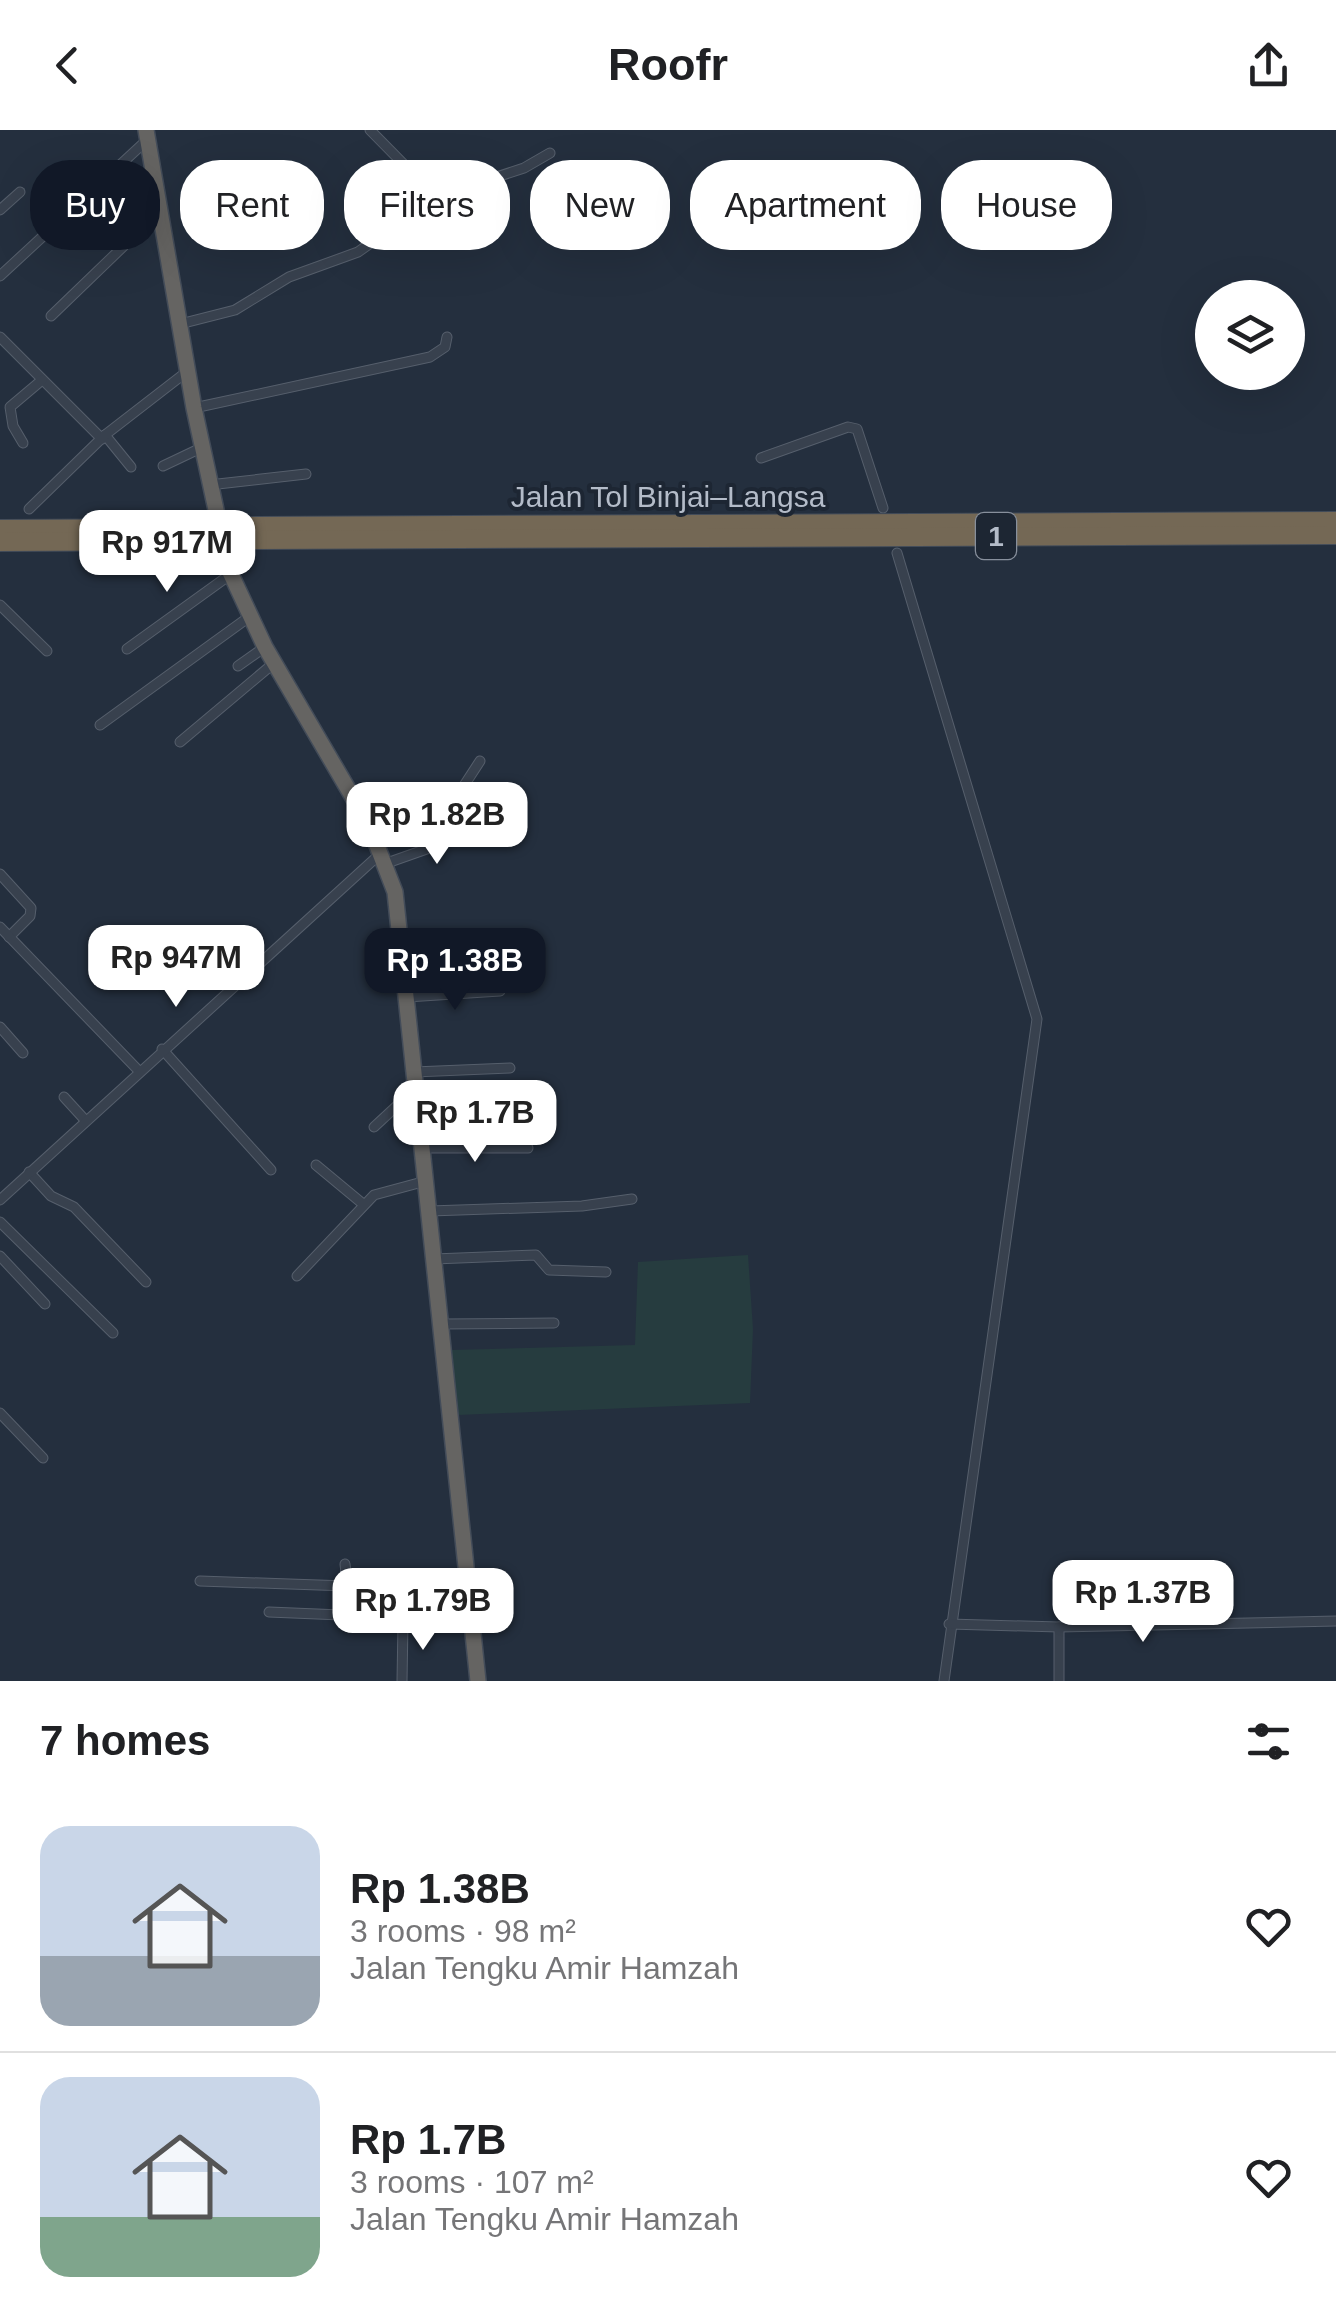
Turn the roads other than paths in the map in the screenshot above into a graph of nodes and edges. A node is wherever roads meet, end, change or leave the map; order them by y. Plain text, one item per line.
1 (370, 130) edge
2 (146, 135) edge
3 (550, 152) dead end
4 (150, 160) edge
5 (400, 160) edge
6 (510, 173) edge
7 (20, 192) dead end
8 (0, 210) edge
9 (160, 222) edge
10 (119, 250) edge
11 (361, 250) edge
12 (0, 276) edge
13 (51, 316) dead end
14 (180, 324) junction
15 (0, 337) edge
16 (447, 337) dead end
17 (189, 370) junction
18 (42, 380) junction
19 (194, 408) junction
20 (104, 437) junction
21 (23, 443) dead end
22 (202, 447) junction
23 (761, 458) dead end
24 (162, 466) dead end
25 (131, 467) dead end
26 (306, 474) dead end
27 (209, 485) junction
28 (883, 508) dead end
29 (29, 509) dead end
30 (1336, 521) edge
31 (0, 528) edge
32 (656, 531) junction
33 (201, 535) junction
34 (1336, 535) edge
35 (0, 542) edge
36 (897, 553) dead end
37 (230, 574) junction
38 (0, 605) edge
39 (249, 616) junction
40 (265, 647) junction
41 (127, 649) dead end
42 (48, 651) dead end
43 (274, 662) junction
44 (238, 666) dead end
45 (100, 725) dead end
46 (180, 742) dead end
47 (480, 761) dead end
48 (466, 827) dead end
49 (454, 835) junction
50 (384, 858) junction
51 (0, 874) edge
52 (0, 928) edge
53 (9, 937) junction
54 (500, 991) dead end
55 (407, 997) junction
56 (0, 1027) edge
57 (162, 1049) junction
58 (23, 1054) dead end
59 (510, 1068) dead end
60 (138, 1070) junction
61 (415, 1081) junction
62 (505, 1087) dead end
63 (64, 1097) dead end
64 (85, 1120) junction
65 (374, 1127) dead end
66 (423, 1148) junction
67 (528, 1148) dead end
68 (316, 1166) dead end
69 (271, 1170) dead end
70 (29, 1172) junction
71 (426, 1181) junction
72 (632, 1199) dead end
73 (0, 1200) edge
74 (362, 1204) junction
75 (430, 1211) junction
76 (0, 1222) edge
77 (0, 1256) edge
78 (434, 1259) junction
79 (606, 1272) dead end
80 (296, 1276) dead end
81 (146, 1282) dead end
82 (45, 1304) dead end
83 (554, 1322) dead end
84 (441, 1324) junction
85 (113, 1333) dead end
86 (0, 1413) edge
87 (42, 1458) dead end
88 (345, 1564) dead end
89 (200, 1581) dead end
90 (348, 1586) junction
91 (270, 1612) dead end
92 (356, 1616) junction
93 (1336, 1621) edge
94 (472, 1623) junction
95 (403, 1624) junction
96 (949, 1624) junction
97 (1059, 1627) junction
98 (402, 1681) edge
99 (478, 1681) edge
100 (944, 1681) edge
101 (1059, 1681) edge

1 - 5 street
2 - 4 highway
2 - 12 street
3 - 6 street
7 - 8 street
9 - 14 highway
10 - 13 street
11 - 14 street
14 - 17 highway
15 - 18 street
16 - 19 street
17 - 19 highway
17 - 20 street
18 - 20 street
18 - 21 street
19 - 22 highway
20 - 25 street
20 - 29 street
22 - 24 street
22 - 27 highway
23 - 28 street
26 - 27 street
27 - 37 highway
30 - 32 highway, Jalan Tol Binjai–Langsa / 1
31 - 33 highway, Jalan Tol Binjai–Langsa / 1
32 - 33 highway, Jalan Tol Binjai–Langsa / 1, bridge
32 - 34 highway, Jalan Tol Binjai–Langsa / 1
33 - 35 highway, Jalan Tol Binjai–Langsa / 1
36 - 96 street
37 - 39 highway
37 - 41 street
38 - 42 street
39 - 40 highway
39 - 45 street
40 - 43 highway
40 - 44 street
43 - 46 street
43 - 50 highway
47 - 49 street
48 - 49 street
49 - 50 street
50 - 55 highway
50 - 57 street
51 - 53 street
52 - 53 street
53 - 60 street
54 - 55 street
55 - 61 highway
56 - 58 street
57 - 60 street
57 - 69 street
59 - 61 street
60 - 64 street
61 - 62 street
61 - 65 street
61 - 66 highway
63 - 64 street
64 - 70 street
66 - 67 street
66 - 71 highway
68 - 74 street
70 - 73 street
70 - 81 street
71 - 74 street
71 - 75 highway
72 - 75 street
74 - 80 street
75 - 78 highway
76 - 85 street
77 - 82 street
78 - 79 street
78 - 84 highway
83 - 84 street
84 - 94 highway
86 - 87 street
88 - 90 street
89 - 90 street
90 - 92 street
91 - 92 street
92 - 95 street
93 - 97 street
94 - 95 street
94 - 99 highway
95 - 98 street
96 - 97 street
96 - 100 street
97 - 101 street

